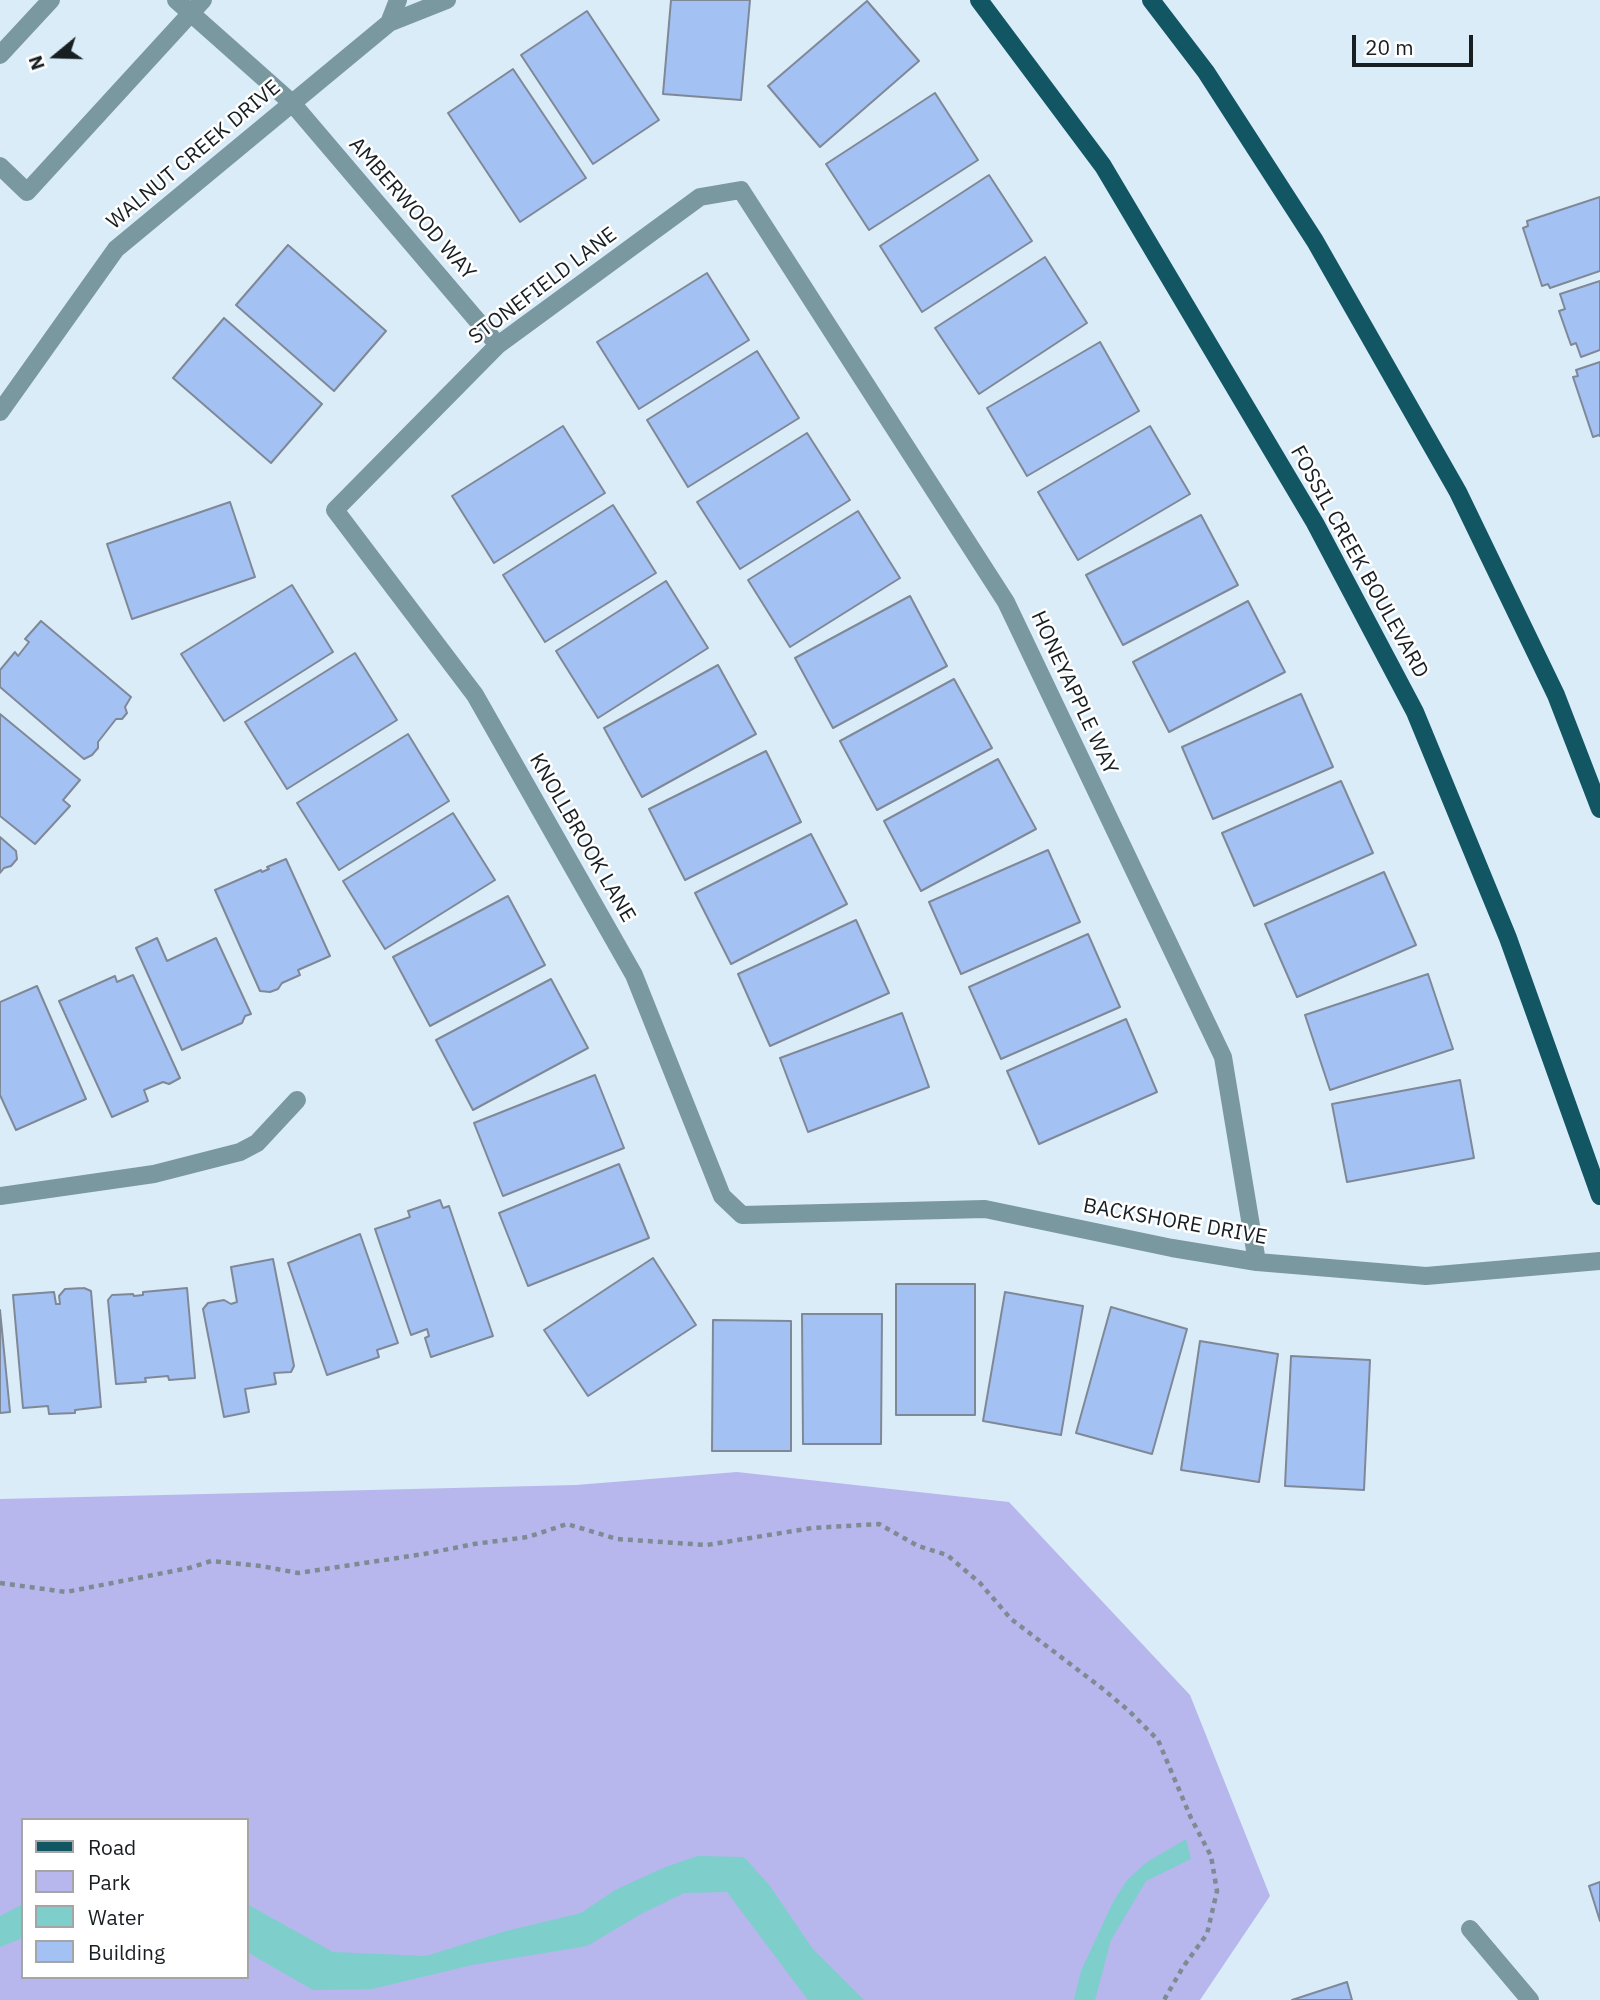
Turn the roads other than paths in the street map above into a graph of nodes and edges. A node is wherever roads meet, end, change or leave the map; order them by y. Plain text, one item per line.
1 (51, 0) edge
2 (176, 0) edge
3 (398, 0) edge
4 (447, 0) edge
5 (979, 0) edge
6 (1151, 0) edge
7 (197, 7) edge
8 (389, 23) junction
9 (0, 55) edge
10 (292, 103) junction
11 (0, 166) edge
12 (741, 190) joint
13 (498, 345) junction
14 (0, 412) edge
15 (335, 510) joint
16 (1600, 809) edge
17 (298, 1100) dead end
18 (0, 1196) edge
19 (1600, 1196) edge
20 (742, 1215) joint
21 (1600, 1261) edge
22 (1257, 1262) junction
23 (1470, 1929) dead end
24 (1530, 2000) edge

1 - 9 street
2 - 7 street, AMBERWOOD WAY
3 - 8 street, WALNUT CREEK DRIVE
4 - 8 street, WALNUT CREEK DRIVE
5 - 19 main road, FOSSIL CREEK BOULEVARD
6 - 16 main road
7 - 10 street, AMBERWOOD WAY
7 - 11 street
8 - 10 street, WALNUT CREEK DRIVE
10 - 13 street, AMBERWOOD WAY
10 - 14 street, WALNUT CREEK DRIVE
12 - 13 street, STONEFIELD LANE
12 - 22 street, HONEYAPPLE WAY
13 - 15 street, STONEFIELD LANE
15 - 20 street, KNOLLBROOK LANE
17 - 18 street
20 - 22 street, BACKSHORE DRIVE
21 - 22 street, BACKSHORE DRIVE
23 - 24 street

